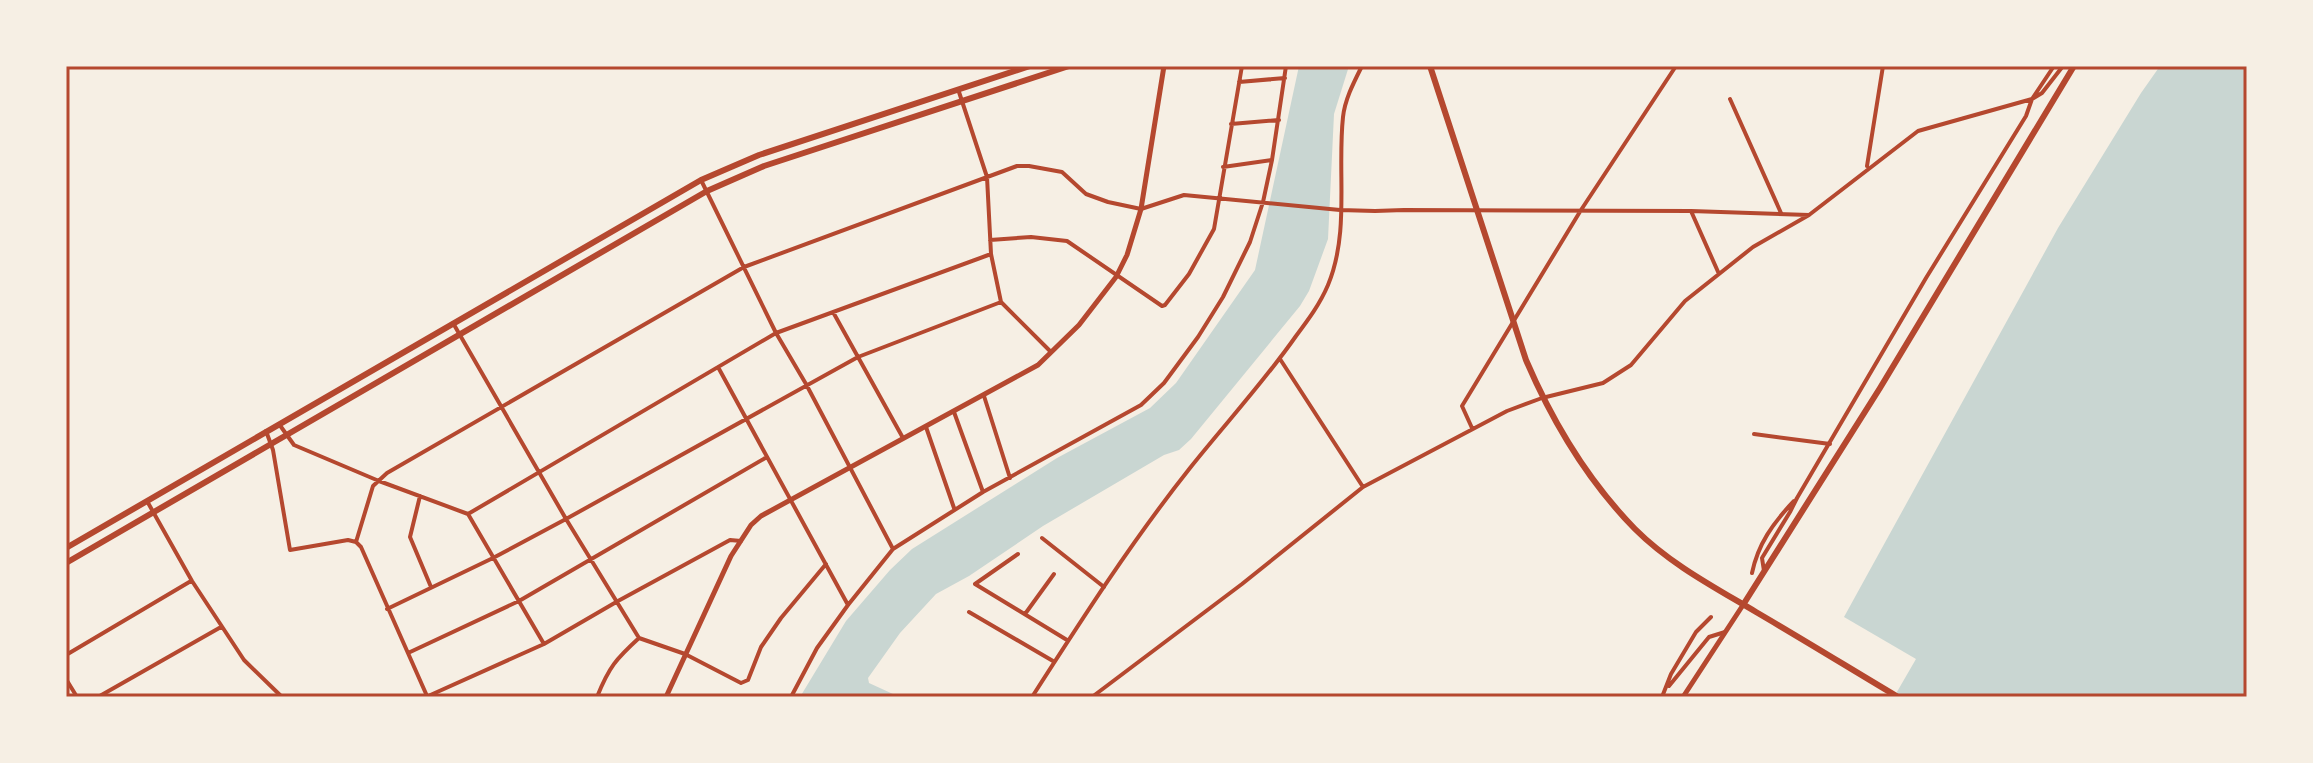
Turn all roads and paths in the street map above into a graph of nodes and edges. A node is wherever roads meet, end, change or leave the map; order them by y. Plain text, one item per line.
1 (1030, 66) edge
2 (1069, 66) edge
3 (1164, 66) edge
4 (1242, 66) edge
5 (1286, 66) edge
6 (1362, 66) edge
7 (1430, 66) edge
8 (1676, 66) edge
9 (1883, 66) edge
10 (2054, 66) edge
11 (2063, 66) edge
12 (2074, 66) edge
13 (1285, 78) junction
14 (1239, 82) junction
15 (958, 89) junction
16 (1730, 99) dead end
17 (2032, 99) junction
18 (962, 102) junction
19 (1279, 120) junction
20 (1231, 124) junction
21 (1272, 160) junction
22 (1223, 167) junction
23 (1867, 168) junction
24 (987, 177) junction
25 (701, 180) junction
26 (707, 191) junction
27 (1218, 199) junction
28 (1266, 202) junction
29 (1141, 209) junction
30 (1338, 210) junction
31 (1477, 210) junction
32 (1581, 210) junction
33 (1691, 211) junction
34 (1782, 214) junction
35 (1809, 215) junction
36 (990, 240) junction
37 (991, 254) junction
38 (744, 267) junction
39 (1719, 274) junction
40 (1116, 277) junction
41 (1001, 302) junction
42 (833, 312) junction
43 (1513, 321) junction
44 (453, 323) junction
45 (776, 333) junction
46 (460, 335) junction
47 (1051, 352) junction
48 (858, 357) junction
49 (1280, 359) junction
50 (718, 367) junction
51 (806, 384) junction
52 (984, 396) junction
53 (1542, 398) junction
54 (502, 408) junction
55 (954, 412) junction
56 (745, 417) junction
57 (279, 424) junction
58 (926, 427) junction
59 (1472, 428) junction
60 (266, 431) junction
61 (286, 434) junction
62 (1754, 434) dead end
63 (903, 439) junction
64 (271, 444) junction
65 (1830, 444) junction
66 (767, 457) junction
67 (851, 467) junction
68 (539, 472) junction
69 (1010, 478) junction
70 (379, 481) junction
71 (1363, 487) junction
72 (983, 492) junction
73 (420, 496) junction
74 (1797, 498) junction
75 (791, 500) junction
76 (147, 501) junction
77 (954, 509) junction
78 (154, 512) junction
79 (468, 514) junction
80 (566, 519) junction
81 (1042, 538) dead end
82 (741, 541) junction
83 (356, 542) junction
84 (66, 548) edge
85 (893, 549) junction
86 (1018, 554) dead end
87 (493, 558) junction
88 (591, 559) junction
89 (66, 563) edge
90 (826, 564) junction
91 (1764, 572) junction
92 (1752, 573) dead end
93 (1054, 574) dead end
94 (192, 581) junction
95 (431, 587) junction
96 (1104, 587) junction
97 (519, 601) junction
98 (618, 601) junction
99 (848, 605) junction
100 (1743, 605) junction
101 (387, 609) junction
102 (969, 612) dead end
103 (1025, 614) junction
104 (1711, 617) dead end
105 (221, 626) junction
106 (1725, 632) junction
107 (639, 638) junction
108 (1067, 640) junction
109 (544, 644) junction
110 (407, 653) junction
111 (685, 654) junction
112 (66, 655) edge
113 (1054, 662) junction
114 (66, 679) edge
115 (1667, 688) junction
116 (280, 694) edge
117 (77, 697) edge
118 (98, 697) edge
119 (270, 697) edge
120 (426, 697) edge
121 (597, 697) edge
122 (666, 697) edge
123 (791, 697) edge
124 (1032, 697) edge
125 (1092, 697) edge
126 (1662, 697) edge
127 (1683, 697) edge
128 (1898, 697) edge

1 - 15 main road
2 - 18 main road
3 - 29 street
4 - 14 street
5 - 13 street
6 - 30 street
7 - 31 main road
8 - 32 street
9 - 23 street
10 - 17 street
11 - 17 street
12 - 91 main road
13 - 14 street
13 - 19 street
14 - 20 street
15 - 18 street
15 - 25 main road
16 - 34 street
17 - 23 street
17 - 65 street
18 - 24 street
18 - 26 main road
19 - 20 street
19 - 21 street
20 - 22 street
21 - 22 street
21 - 28 street
22 - 27 street
23 - 35 street
24 - 29 street
24 - 36 street
24 - 38 street
25 - 26 street
25 - 44 main road
26 - 38 street
26 - 46 main road
27 - 28 street
27 - 29 street
27 - 40 street
28 - 30 street
28 - 69 street
29 - 40 street
30 - 31 street
30 - 49 street
31 - 32 street
31 - 43 main road
32 - 33 street
32 - 43 street
33 - 34 street
33 - 39 street
34 - 35 street
35 - 39 street
36 - 37 street
36 - 40 street
37 - 41 street
37 - 42 street
38 - 45 street
38 - 54 street
39 - 53 street
40 - 47 street
41 - 47 street
41 - 48 street
42 - 45 street
42 - 48 street
43 - 53 main road
43 - 59 street
44 - 46 street
44 - 57 main road
45 - 50 street
45 - 51 street
46 - 54 street
46 - 61 main road
47 - 52 street
48 - 51 street
48 - 63 street
49 - 71 street
49 - 96 street
50 - 56 street
50 - 68 street
51 - 56 street
51 - 67 street
52 - 55 street
52 - 69 street
53 - 59 street
53 - 100 main road
54 - 68 street
54 - 70 street
55 - 58 street
55 - 72 street
56 - 66 street
56 - 80 street
57 - 60 main road
57 - 61 street
58 - 63 street
58 - 77 street
59 - 71 street
60 - 64 street
60 - 76 main road
61 - 64 main road
61 - 70 street
62 - 65 street
63 - 67 street
64 - 78 main road
64 - 83 street
65 - 74 street
66 - 75 street
66 - 88 street
67 - 75 street
67 - 85 street
68 - 79 street
68 - 80 street
69 - 72 street
70 - 73 street
70 - 83 street
71 - 125 street
72 - 77 street
73 - 79 street
73 - 95 street
74 - 91 street
74 - 92 street
75 - 82 street
75 - 90 street
76 - 78 street
76 - 84 main road
77 - 85 street
78 - 89 main road
78 - 94 street
79 - 87 street
80 - 87 street
80 - 88 street
81 - 96 street
82 - 98 street
82 - 111 street
83 - 101 street
85 - 99 street
86 - 103 street
87 - 95 street
87 - 97 street
88 - 97 street
88 - 98 street
90 - 99 street
90 - 111 street
91 - 100 main road
93 - 103 street
94 - 105 street
94 - 112 street
95 - 101 street
96 - 108 street
97 - 109 street
97 - 110 street
98 - 107 street
98 - 109 street
99 - 123 street
100 - 106 street
100 - 128 main road
101 - 110 street
102 - 113 street
103 - 108 street
104 - 115 street
105 - 116 street
105 - 118 street
106 - 115 street
106 - 127 street
107 - 111 street
107 - 121 street
108 - 113 street
109 - 120 street
110 - 120 street
111 - 122 street
113 - 124 street
114 - 117 street
115 - 126 street
116 - 119 street

